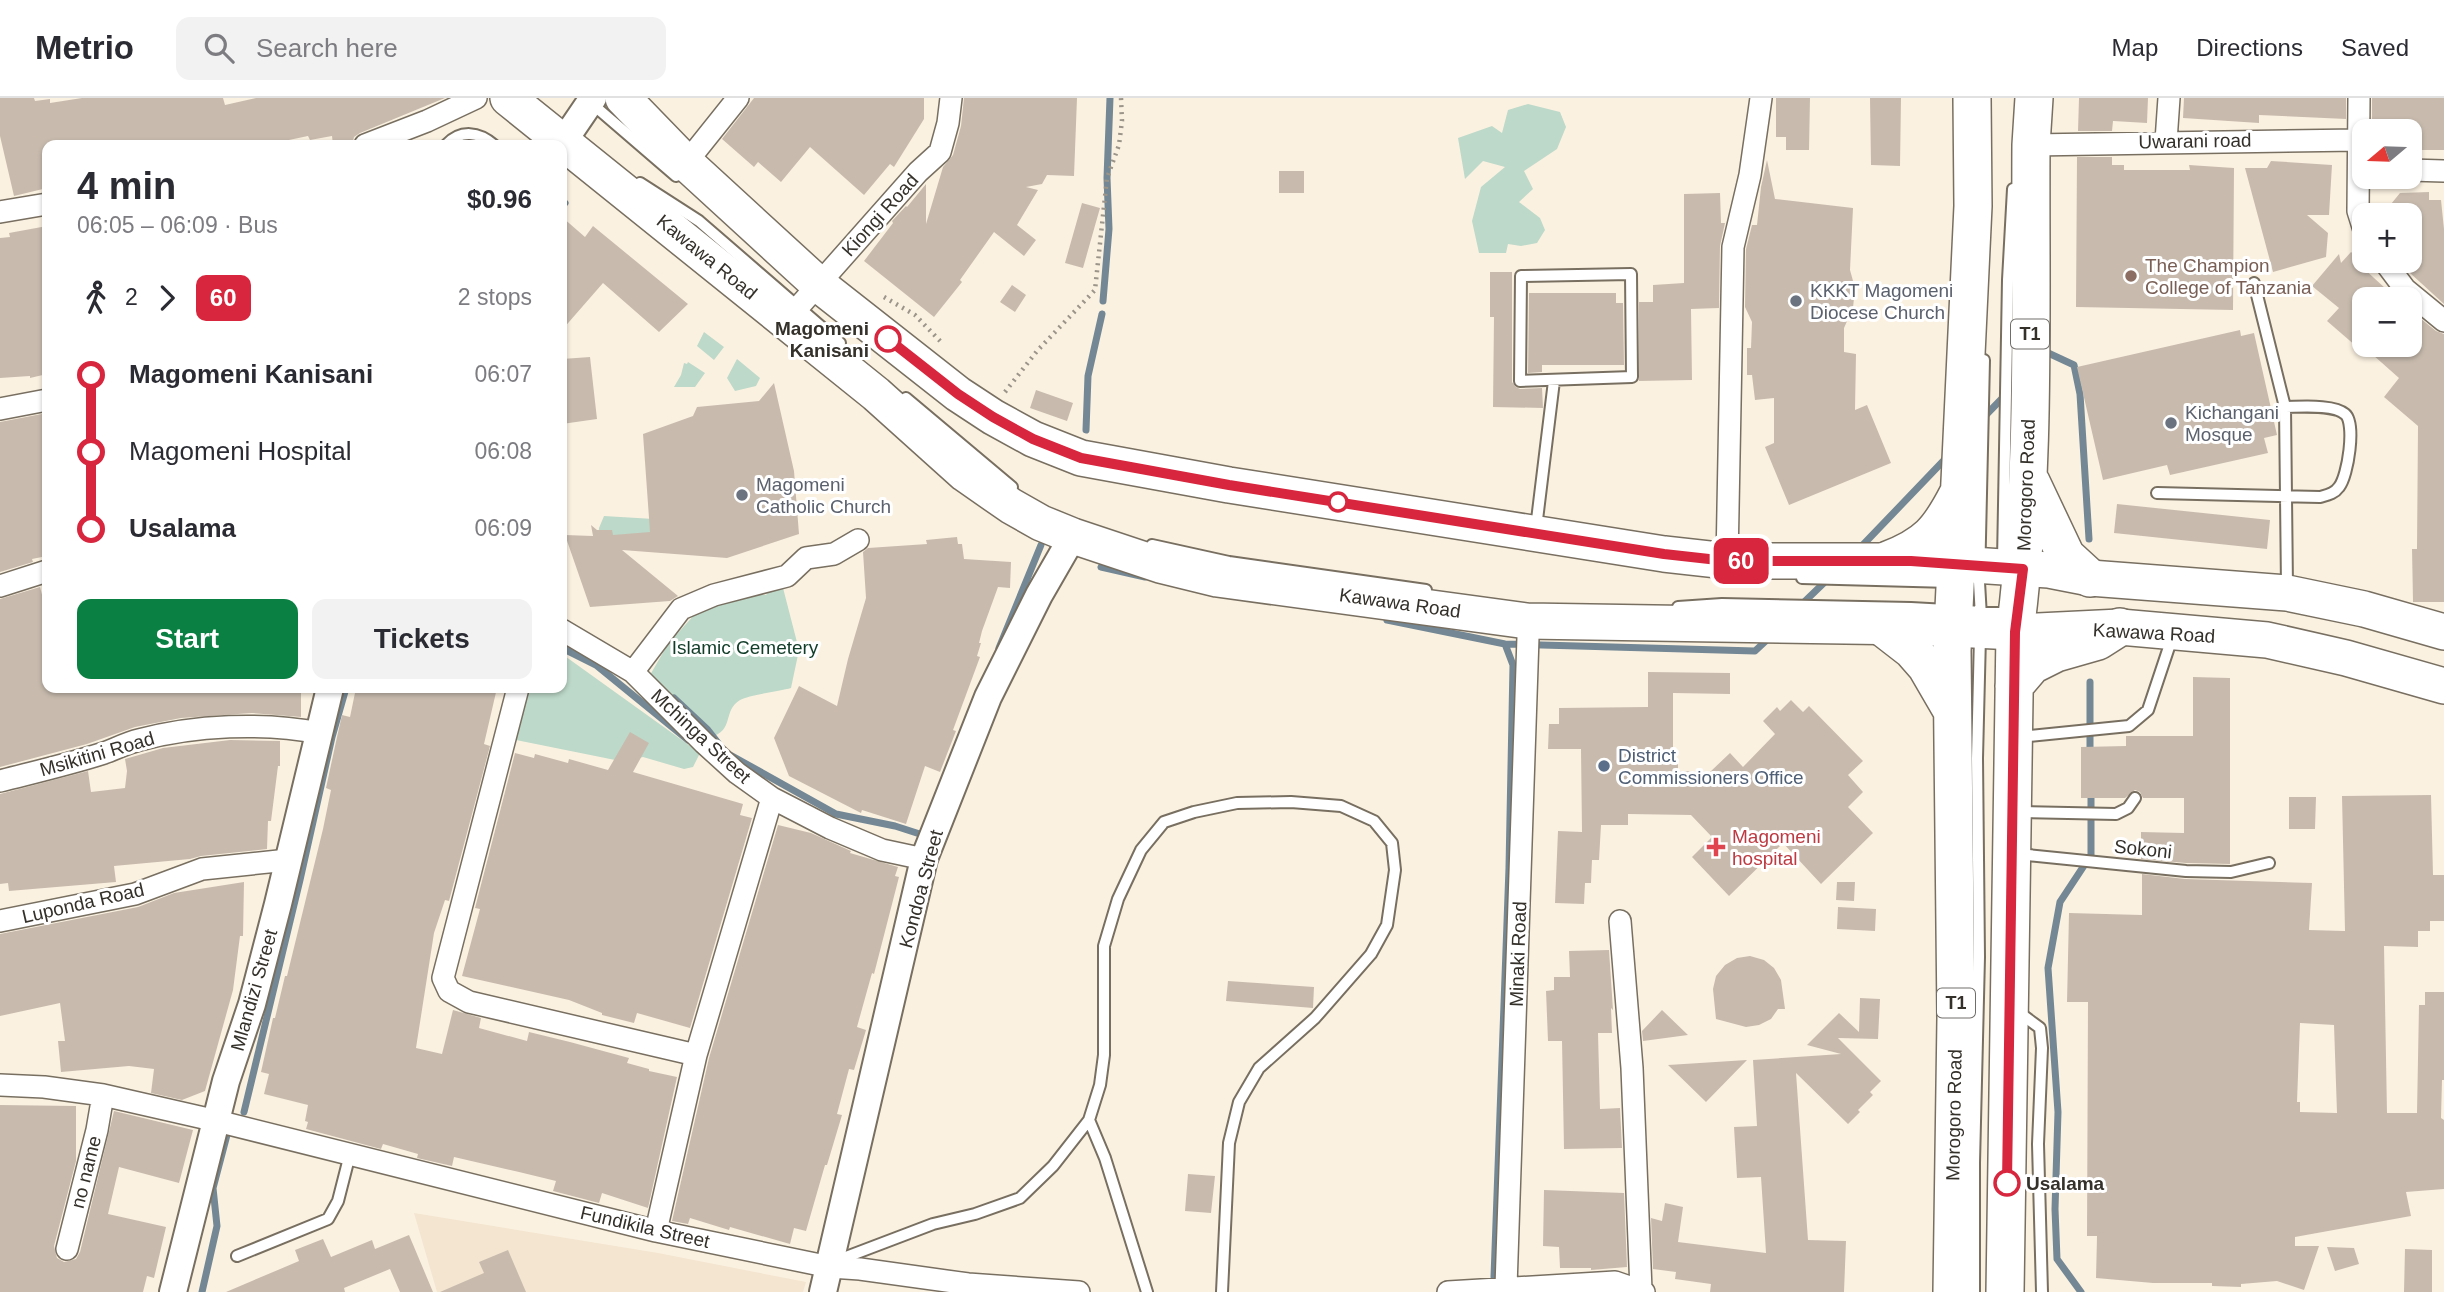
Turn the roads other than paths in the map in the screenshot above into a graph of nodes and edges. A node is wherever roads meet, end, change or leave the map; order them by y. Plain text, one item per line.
1 (476, 98) edge
2 (508, 98) edge
3 (527, 98) edge
4 (738, 98) edge
5 (951, 98) edge
6 (1760, 98) edge
7 (1972, 98) edge
8 (2034, 98) edge
9 (2169, 98) edge
10 (2359, 98) edge
11 (598, 99) edge
12 (2358, 119) edge
13 (378, 140) edge
14 (452, 140) edge
15 (488, 140) edge
16 (564, 140) edge
17 (2352, 140) edge
18 (567, 141) edge
19 (2166, 141) junction
20 (567, 142) edge
21 (603, 159) dead end
22 (2023, 160) junction
23 (2422, 170) edge
24 (2444, 171) edge
25 (685, 173) junction
26 (635, 180) dead end
27 (42, 205) edge
28 (0, 212) edge
29 (765, 251) dead end
30 (2393, 273) edge
31 (2254, 283) dead end
32 (804, 301) junction
33 (2444, 321) edge
34 (1984, 348) dead end
35 (849, 350) dead end
36 (1554, 381) junction
37 (900, 393) dead end
38 (42, 401) edge
39 (949, 402) dead end
40 (2285, 407) junction
41 (0, 409) edge
42 (1029, 450) dead end
43 (1080, 469) dead end
44 (2028, 474) junction
45 (1160, 484) dead end
46 (1959, 492) junction
47 (2157, 493) dead end
48 (1023, 496) dead end
49 (2286, 496) junction
50 (1084, 534) junction
51 (1535, 535) junction
52 (1118, 538) dead end
53 (858, 540) dead end
54 (1143, 543) dead end
55 (1595, 555) dead end
56 (1888, 560) junction
57 (1727, 561) junction
58 (42, 573) edge
59 (1786, 578) dead end
60 (2090, 578) junction
61 (0, 586) edge
62 (1444, 593) dead end
63 (2287, 593) junction
64 (1987, 600) junction
65 (1661, 607) dead end
66 (1575, 610) dead end
67 (1539, 615) junction
68 (1881, 626) junction
69 (2120, 627) junction
70 (2174, 632) junction
71 (2444, 632) edge
72 (567, 633) edge
73 (634, 672) junction
74 (2014, 686) junction
75 (2444, 686) edge
76 (329, 693) edge
77 (517, 693) edge
78 (1954, 713) junction
79 (320, 733) junction
80 (2013, 738) junction
81 (0, 781) edge
82 (772, 798) junction
83 (2135, 798) dead end
84 (2014, 812) junction
85 (2012, 853) junction
86 (924, 859) junction
87 (288, 860) junction
88 (2269, 863) dead end
89 (0, 921) edge
90 (1620, 921) dead end
91 (2010, 1005) junction
92 (696, 1055) junction
93 (0, 1086) edge
94 (103, 1095) junction
95 (1089, 1120) junction
96 (217, 1121) junction
97 (350, 1154) junction
98 (656, 1231) junction
99 (67, 1248) dead end
100 (237, 1256) dead end
101 (828, 1274) edge
102 (1506, 1287) junction
103 (1035, 1290) edge
104 (1643, 1291) edge
105 (173, 1292) edge
106 (1079, 1292) edge
107 (1147, 1292) edge
108 (1222, 1292) edge
109 (1448, 1292) edge
110 (1952, 1292) edge
111 (1974, 1292) edge
112 (2005, 1292) edge
113 (2042, 1292) edge

1 - 13 street
2 - 16 main road, Kawawa Road
3 - 16 lane, Kawawa Road
4 - 25 street
5 - 32 street, Kiongi Road
6 - 57 street
7 - 46 highway, Morogoro Road / T1
8 - 22 highway, Morogoro Road / T1
9 - 19 street
10 - 12 street
11 - 16 street
11 - 25 main road, Kawawa Road
14 - 15 lane
17 - 19 street, Uwarani road
18 - 21 lane, Kawawa Road
19 - 22 street, Uwarani road
20 - 32 main road, Kawawa Road
22 - 44 highway, Morogoro Road / T1
22 - 64 lane, Morogoro Road
23 - 24 street
25 - 32 main road, Kawawa Road
26 - 32 lane, Kawawa Road
27 - 28 street
29 - 32 lane, Kawawa Road
30 - 33 street
31 - 40 lane
32 - 35 lane, Kawawa Road
32 - 39 lane, Kawawa Road
32 - 50 main road, Kawawa Road
32 - 51 main road, Kawawa Road
34 - 64 lane, Morogoro Road
36 - 36 lane
36 - 51 lane
37 - 48 lane
38 - 41 street
40 - 49 lane
40 - 49 lane
42 - 43 lane
44 - 60 highway
44 - 64 highway, Morogoro Road / T1
45 - 55 lane
46 - 56 highway
46 - 64 highway, Morogoro Road / T1
47 - 49 lane
49 - 63 lane
50 - 52 lane, Kawawa Road
50 - 67 main road, Kawawa Road
50 - 86 street, Kondoa Street
51 - 57 main road, Kawawa Road
53 - 73 street
54 - 62 lane, Kawawa Road
56 - 57 main road, Kawawa Road
56 - 64 main road, Kawawa Road
58 - 61 street
59 - 64 lane, Kawawa Road
60 - 63 main road, Kawawa Road
60 - 64 main road, Kawawa Road
63 - 71 main road, Kawawa Road
64 - 65 lane, Kawawa Road
64 - 68 main road, Kawawa Road
64 - 69 main road, Kawawa Road
64 - 74 highway, Morogoro Road / T1
64 - 78 highway, Morogoro Road / T1
64 - 111 lane, Morogoro Road
66 - 67 lane, Kawawa Road
67 - 68 main road, Kawawa Road
67 - 102 street, Minaki Road
68 - 78 highway
69 - 70 main road, Kawawa Road
69 - 74 highway
70 - 75 main road, Kawawa Road
70 - 80 lane
72 - 73 street, Mchinga Street
73 - 82 street, Mchinga Street
74 - 80 highway, Morogoro Road / T1
76 - 79 street, Mlandizi Street
77 - 92 street
78 - 110 highway, Morogoro Road / T1
79 - 81 street, Msikitini Road
79 - 87 street, Mlandizi Street
80 - 84 highway, Morogoro Road / T1
82 - 86 street, Mchinga Street
82 - 92 street
83 - 84 lane
84 - 85 highway, Morogoro Road / T1
85 - 88 lane, Sokoni
85 - 91 highway, Morogoro Road / T1
86 - 101 street, Kondoa Street
87 - 89 street, Luponda Road
87 - 96 street, Mlandizi Street
90 - 104 street
91 - 112 highway, Morogoro Road / T1
91 - 113 lane
92 - 98 street
93 - 94 street, Fundikila Street
94 - 96 street, Fundikila Street
94 - 99 street, no name
95 - 101 lane
95 - 107 lane
95 - 108 lane
96 - 97 street, Fundikila Street
96 - 105 street, Mlandizi Street
97 - 98 street, Fundikila Street
97 - 100 lane
98 - 101 street, Fundikila Street
101 - 103 street, Fundikila Street
102 - 104 street
102 - 109 street
103 - 106 street, Fundikila Street

